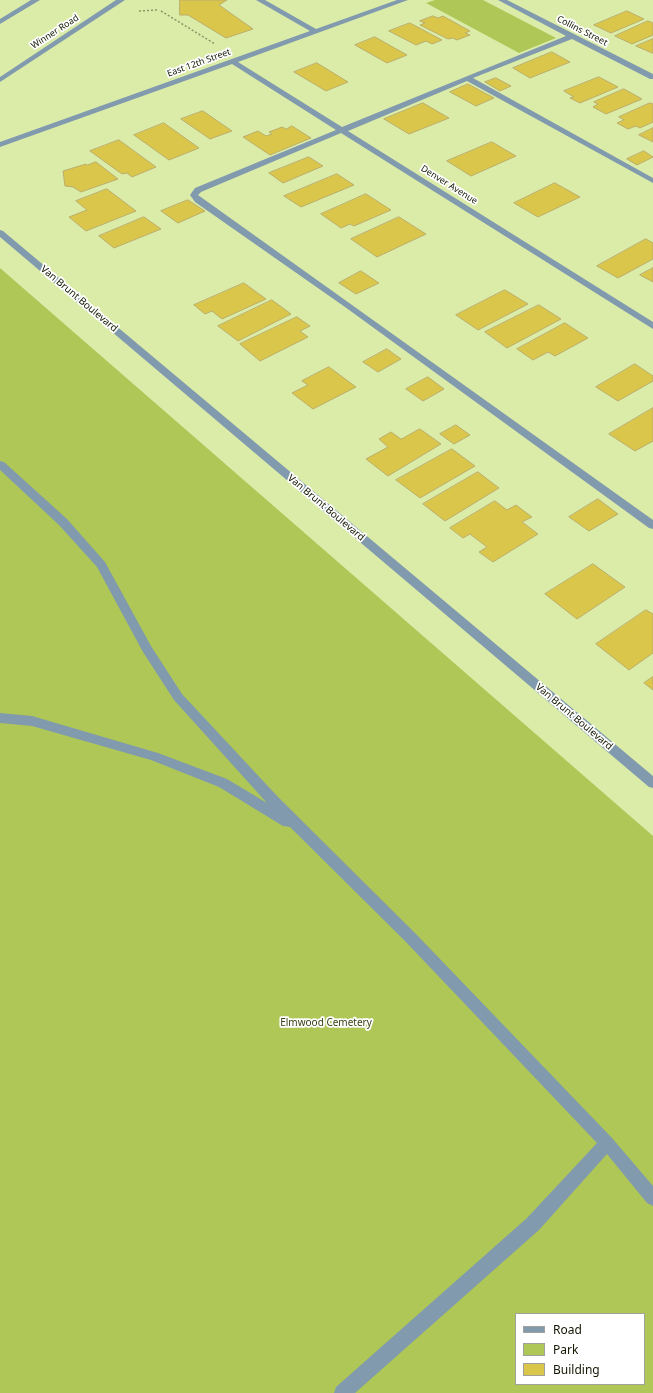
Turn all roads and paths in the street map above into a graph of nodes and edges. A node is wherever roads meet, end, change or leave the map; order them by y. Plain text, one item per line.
1 (36, 0) edge
2 (121, 0) edge
3 (260, 0) edge
4 (404, 0) edge
5 (502, 0) edge
6 (157, 10) dead end
7 (139, 11) dead end
8 (161, 11) dead end
9 (0, 22) edge
10 (316, 32) junction
11 (572, 36) junction
12 (215, 44) dead end
13 (234, 62) junction
14 (653, 77) edge
15 (467, 78) junction
16 (0, 80) edge
17 (342, 130) junction
18 (0, 145) edge
19 (653, 181) edge
20 (0, 233) edge
21 (653, 326) edge
22 (0, 464) edge
23 (653, 525) edge
24 (0, 718) edge
25 (653, 783) edge
26 (305, 832) junction
27 (607, 1143) junction
28 (653, 1198) edge
29 (342, 1393) edge

1 - 9 street
2 - 16 street, Winner Road
3 - 10 street
4 - 10 street, East 12th Street
5 - 11 street, Collins Street
6 - 7 path
8 - 12 path
10 - 13 street, East 12th Street
11 - 14 street, Collins Street
11 - 15 street
13 - 17 street, Denver Avenue
13 - 18 street, East 12th Street
15 - 17 street
15 - 19 street
17 - 21 street, Denver Avenue
17 - 23 street
20 - 25 street, Van Brunt Boulevard
22 - 26 street
24 - 26 street
26 - 27 street
27 - 28 street
27 - 29 street

